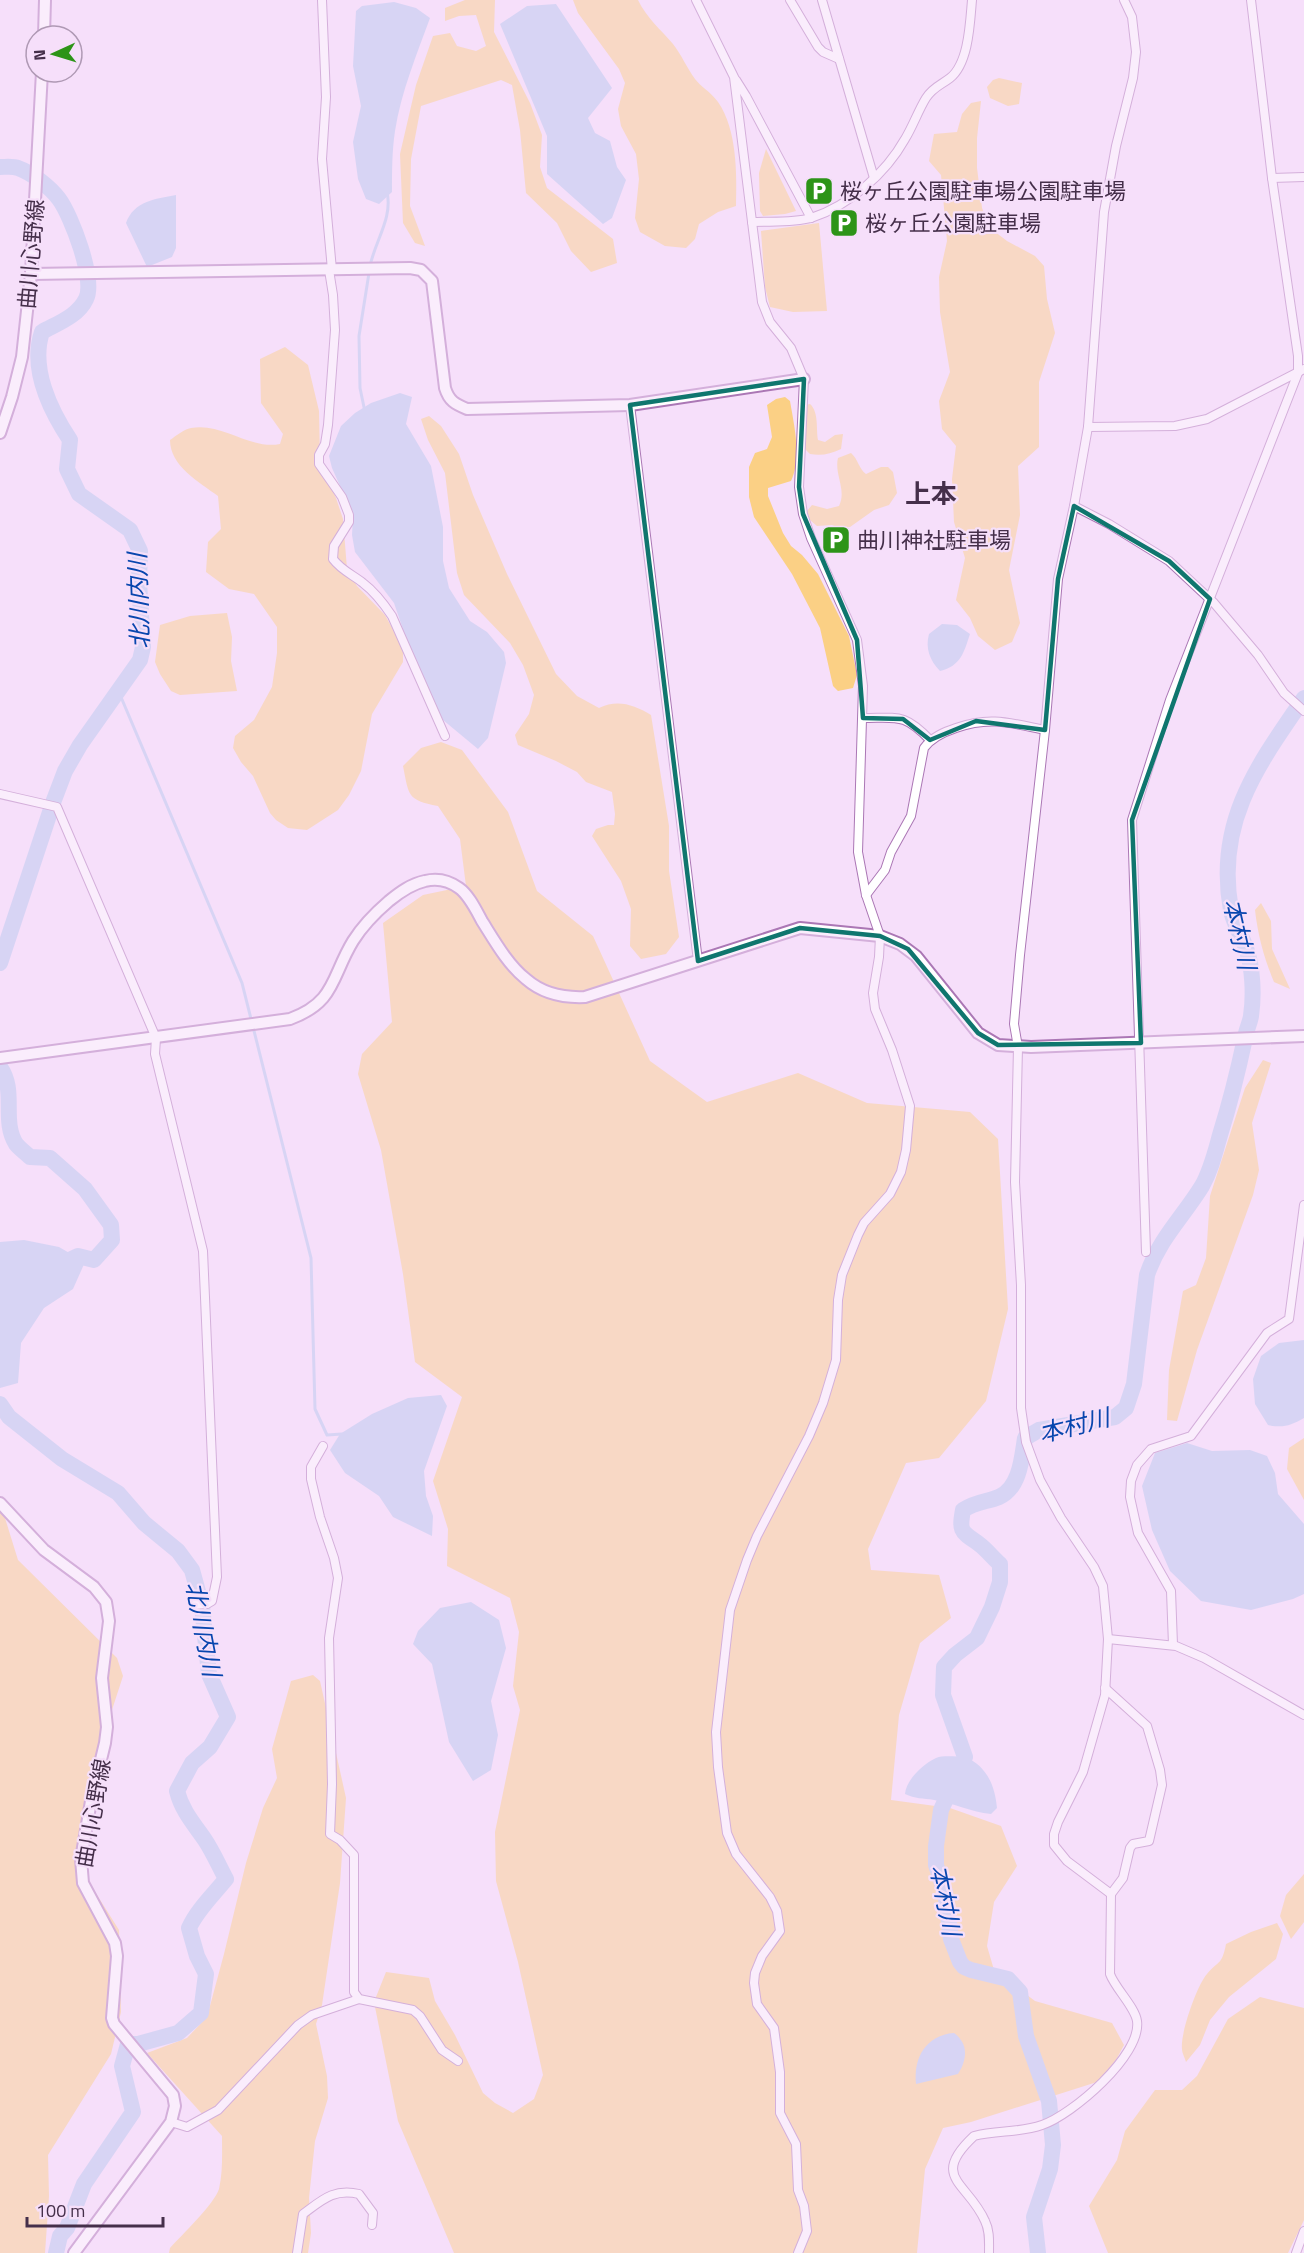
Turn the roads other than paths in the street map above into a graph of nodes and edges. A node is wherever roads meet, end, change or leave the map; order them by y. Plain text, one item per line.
1 (45, 0) edge
2 (322, 0) edge
3 (696, 0) edge
4 (790, 0) edge
5 (822, 0) edge
6 (972, 0) edge
7 (1124, 0) edge
8 (1251, 0) edge
9 (44, 24) edge
10 (839, 59) junction
11 (734, 77) junction
12 (41, 84) edge
13 (1304, 177) edge
14 (874, 178) junction
15 (1272, 178) junction
16 (811, 218) junction
17 (752, 222) junction
18 (330, 270) junction
19 (31, 274) junction
20 (1301, 371) edge
21 (804, 379) junction
22 (630, 405) junction
23 (1088, 427) junction
24 (0, 433) edge
25 (1074, 506) junction
26 (1210, 599) junction
27 (1304, 711) edge
28 (863, 718) junction
29 (1045, 730) junction
30 (445, 736) dead end
31 (930, 740) junction
32 (0, 794) edge
33 (866, 895) junction
34 (880, 936) junction
35 (698, 961) junction
36 (1304, 1036) edge
37 (156, 1038) junction
38 (1140, 1043) junction
39 (1018, 1047) junction
40 (0, 1058) edge
41 (1304, 1205) edge
42 (1146, 1252) dead end
43 (323, 1446) dead end
44 (0, 1503) edge
45 (194, 1605) dead end
46 (1108, 1639) junction
47 (1173, 1645) junction
48 (1105, 1688) junction
49 (1304, 1715) edge
50 (1111, 1894) junction
51 (359, 1999) junction
52 (458, 2061) dead end
53 (171, 2122) junction
54 (372, 2225) dead end
55 (1304, 2230) edge
56 (74, 2253) edge
57 (297, 2253) edge
58 (798, 2253) edge
59 (989, 2253) edge
60 (1296, 2253) edge

1 - 9 street
2 - 18 street
3 - 11 street
4 - 10 street
5 - 10 street
6 - 14 street
7 - 23 street
8 - 15 street
10 - 14 street
11 - 16 street
11 - 17 street
12 - 19 street, 曲川心野線
13 - 15 street
14 - 16 street
15 - 20 street
16 - 17 street
17 - 21 street
18 - 19 street
18 - 22 street
18 - 30 street
19 - 24 street, 曲川心野線
20 - 23 street
20 - 26 street
21 - 22 street
21 - 28 street
22 - 35 street
23 - 25 street
25 - 26 street
25 - 29 street
26 - 27 street
26 - 38 street
28 - 31 street
28 - 33 street
29 - 31 street
29 - 39 street
31 - 33 street
32 - 37 street
33 - 34 street
34 - 35 street
34 - 39 street
34 - 58 street
35 - 37 street
36 - 38 street
37 - 40 street
37 - 45 street
38 - 39 street
38 - 42 street
39 - 46 street
41 - 47 street
43 - 51 street
44 - 53 street, 曲川心野線
46 - 47 street
46 - 48 street
47 - 49 street
48 - 50 street
48 - 50 street
50 - 59 street
51 - 52 street
51 - 53 street
53 - 56 street
54 - 57 street
55 - 60 street

